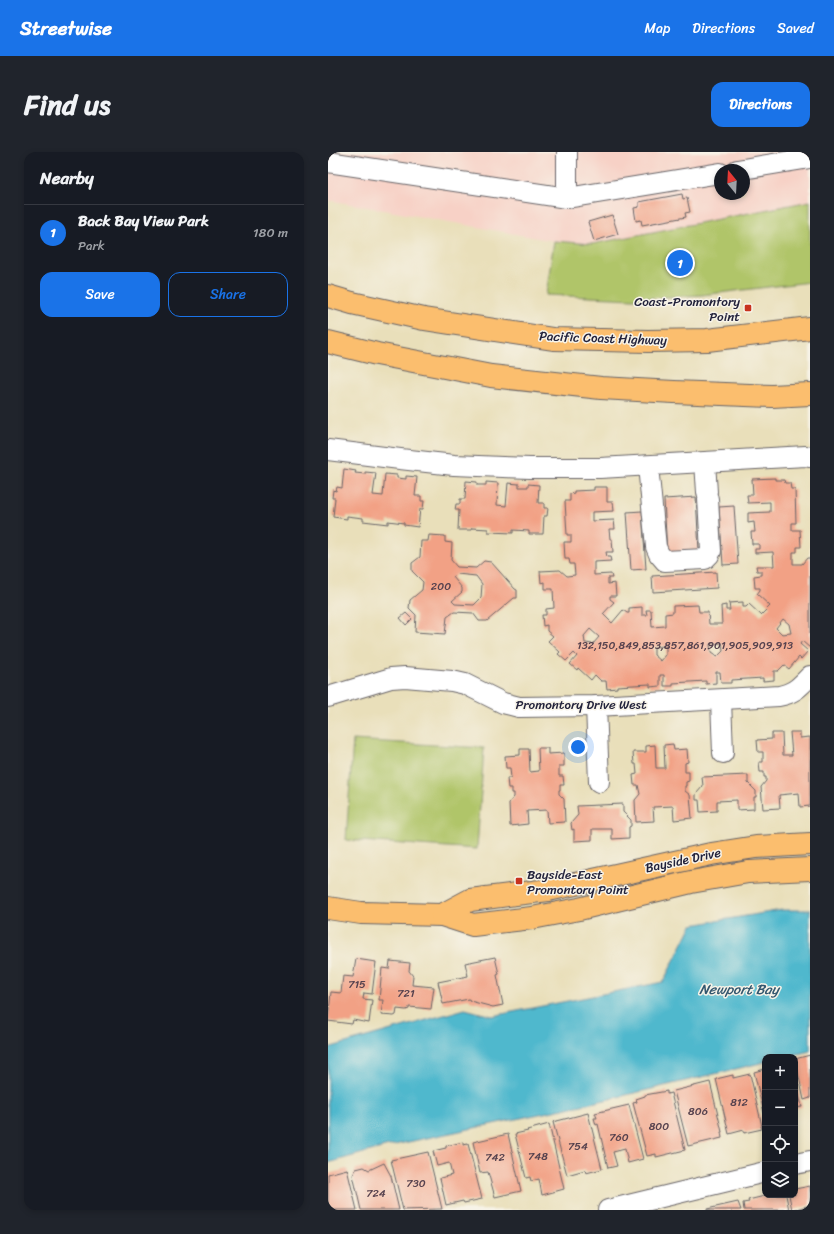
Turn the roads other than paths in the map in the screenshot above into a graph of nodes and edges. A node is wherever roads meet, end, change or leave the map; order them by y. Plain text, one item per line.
1 (567, 152) edge
2 (810, 158) edge
3 (328, 162) edge
4 (750, 168) edge
5 (714, 174) edge
6 (567, 198) junction
7 (328, 296) edge
8 (810, 328) edge
9 (328, 342) edge
10 (810, 394) edge
11 (328, 450) edge
12 (810, 457) edge
13 (705, 463) junction
14 (648, 466) junction
15 (810, 676) edge
16 (328, 698) edge
17 (721, 700) junction
18 (596, 706) junction
19 (723, 753) dead end
20 (599, 782) dead end
21 (810, 844) edge
22 (810, 869) edge
23 (328, 908) edge
24 (442, 914) junction
25 (810, 1161) edge
26 (798, 1163) edge
27 (762, 1173) edge
28 (608, 1210) edge

1 - 6 street
2 - 4 street
3 - 6 street
5 - 6 street
7 - 8 main road, Pacific Coast Highway
9 - 10 main road
11 - 14 street
12 - 13 street
13 - 14 street
13 - 14 street
15 - 17 street, Promontory Drive West
16 - 18 street, Promontory Drive West
17 - 18 street, Promontory Drive West
17 - 19 street
18 - 20 street
21 - 24 main road, Bayside Drive
22 - 24 main road, Bayside Drive
23 - 24 main road, Bayside Drive
25 - 26 street
27 - 28 street

